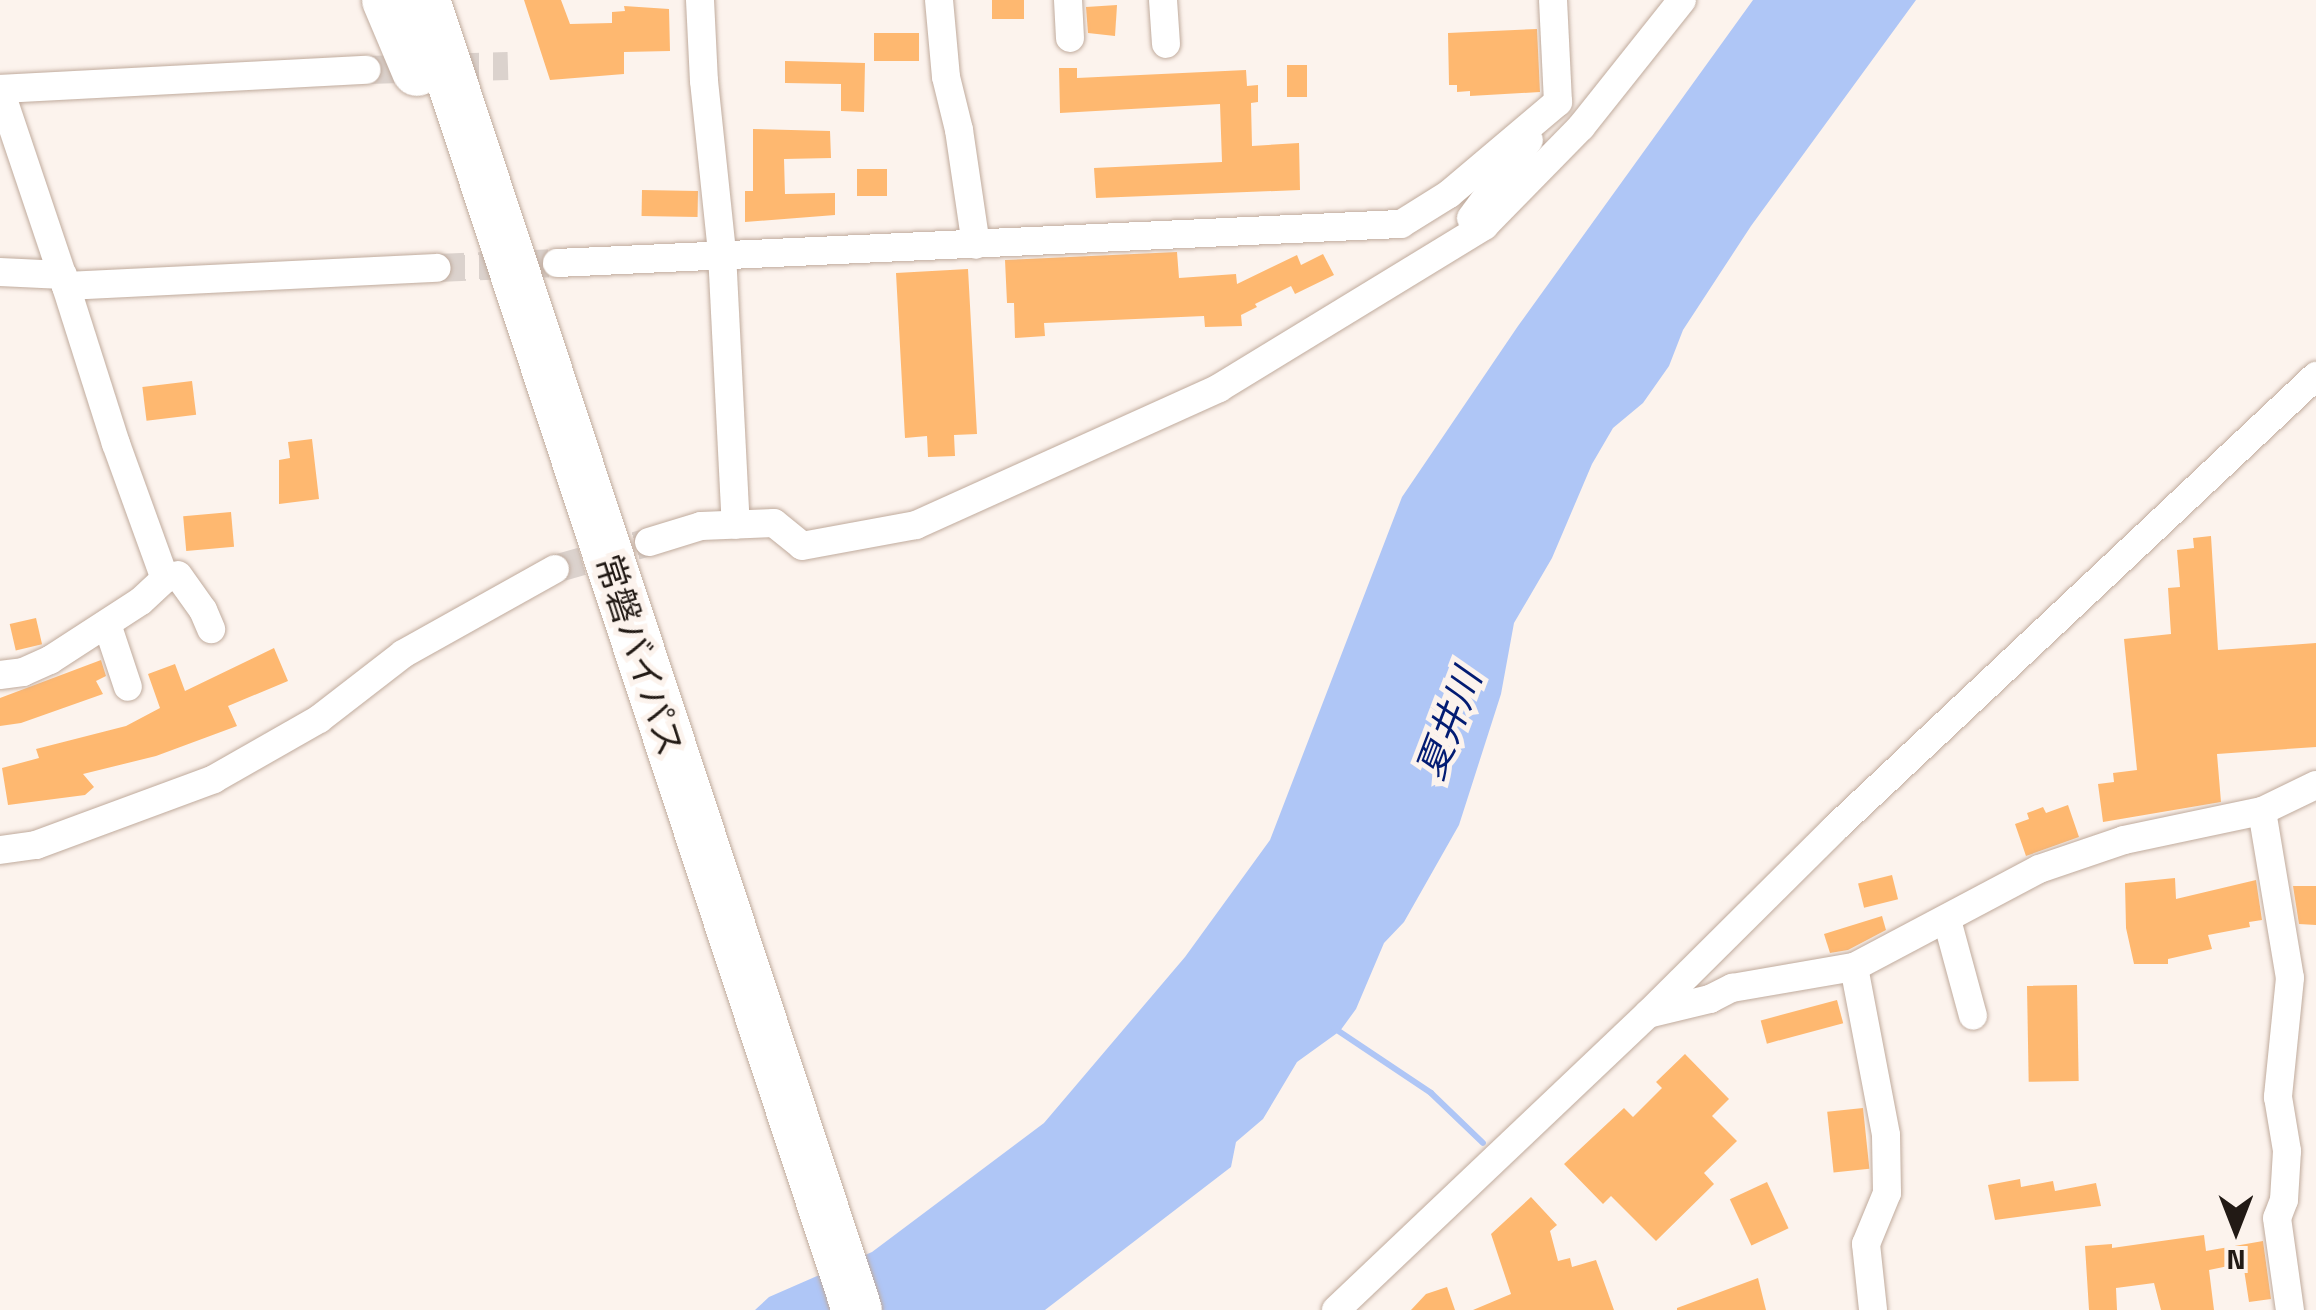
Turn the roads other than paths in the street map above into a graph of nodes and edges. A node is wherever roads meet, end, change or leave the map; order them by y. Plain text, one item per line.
1 (387, 0) edge
2 (398, 0) edge
3 (425, 0) edge
4 (444, 0) edge
5 (700, 0) edge
6 (939, 0) edge
7 (1068, 0) edge
8 (1163, 0) edge
9 (1553, 0) edge
10 (1682, 0) edge
11 (1070, 38) dead end
12 (1166, 44) dead end
13 (367, 70) tunnel mouth
14 (0, 89) edge
15 (429, 98) junction
16 (1603, 99) junction
17 (1551, 107) junction
18 (12, 162) edge
19 (976, 245) junction
20 (1450, 246) junction
21 (722, 253) junction
22 (535, 262) junction
23 (437, 268) tunnel mouth
24 (0, 272) edge
25 (64, 280) junction
26 (2316, 376) edge
27 (736, 526) junction
28 (649, 542) tunnel mouth
29 (555, 570) tunnel mouth
30 (178, 576) dead end
31 (606, 602) junction
32 (106, 624) junction
33 (211, 629) dead end
34 (0, 675) edge
35 (128, 687) dead end
36 (2316, 785) edge
37 (2262, 811) junction
38 (0, 850) edge
39 (1947, 920) junction
40 (1854, 967) junction
41 (1648, 1014) junction
42 (1973, 1016) dead end
43 (822, 1310) edge
44 (857, 1310) edge
45 (1336, 1310) edge
46 (1873, 1310) edge
47 (2290, 1310) edge

1 - 15 highway
2 - 15 highway, 常磐バイパス
3 - 22 highway, 常磐バイパス
4 - 22 highway
5 - 21 street
6 - 19 street
7 - 11 street
8 - 12 street
9 - 17 street
10 - 16 street
13 - 14 street
14 - 18 street
15 - 31 highway, 常磐バイパス
16 - 17 street
16 - 20 street
17 - 19 street
17 - 20 street
18 - 25 street
19 - 21 street
20 - 27 street
21 - 22 street
21 - 27 street
22 - 31 highway, 常磐バイパス
23 - 25 street
24 - 25 street
25 - 32 street
26 - 41 street
27 - 28 street
29 - 38 street
30 - 33 street
31 - 43 highway, 常磐バイパス
31 - 44 highway, 常磐バイパス
32 - 34 street
32 - 35 street
36 - 37 street
37 - 39 street
37 - 47 street
39 - 40 street
39 - 42 street
40 - 41 street
40 - 46 street
41 - 45 street

